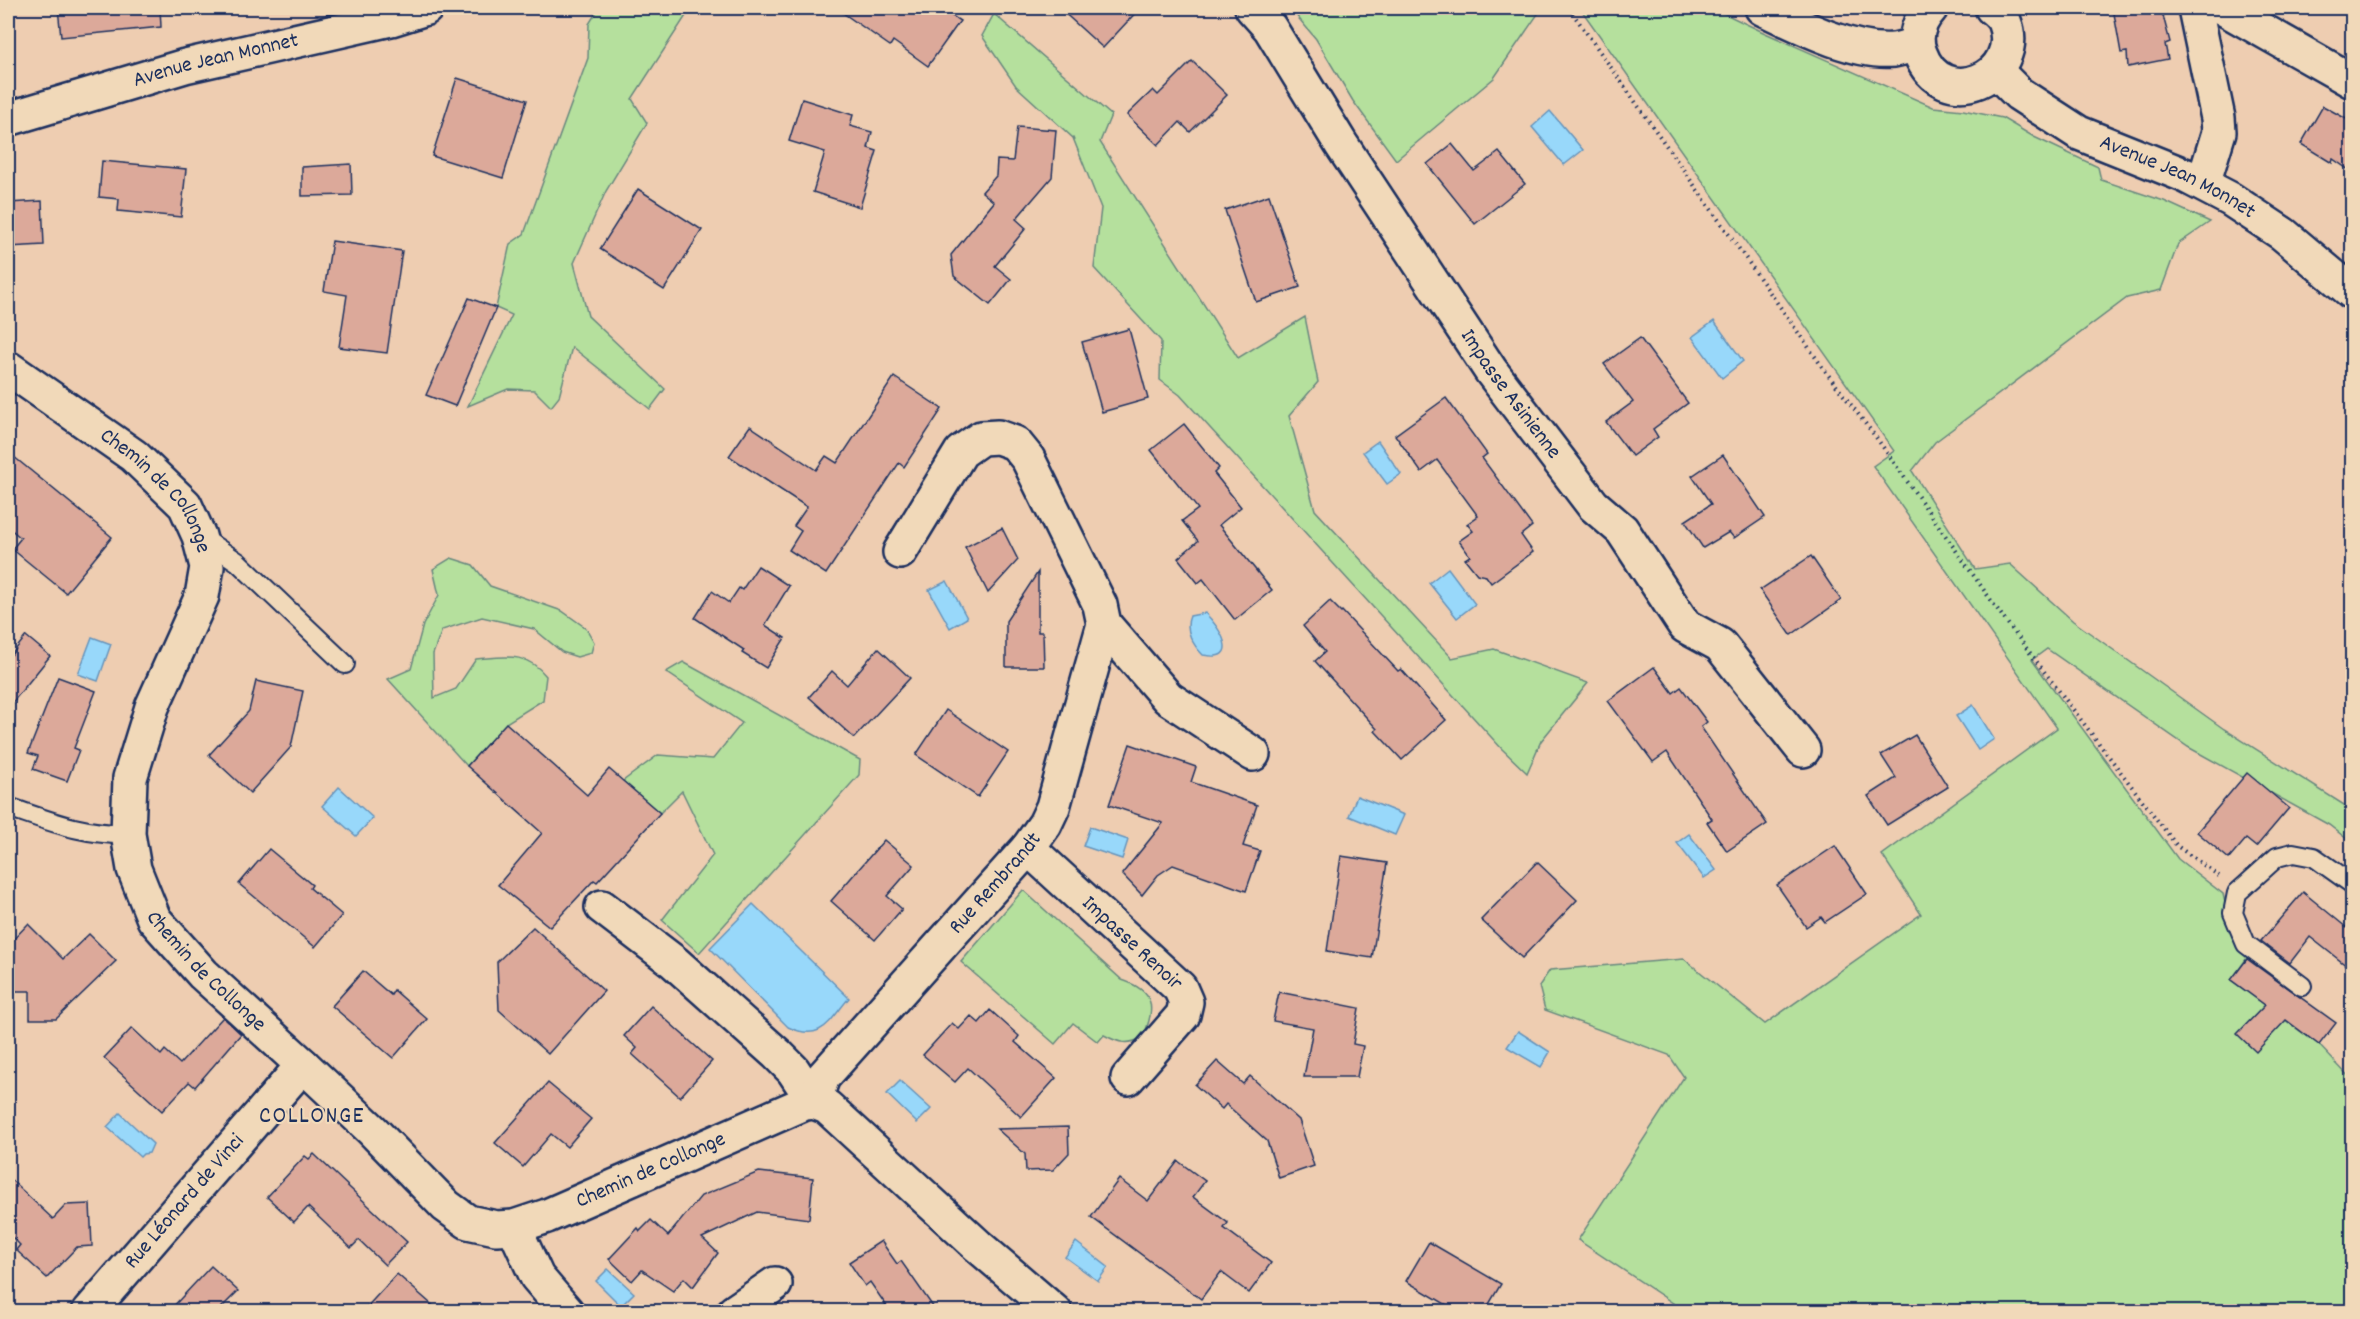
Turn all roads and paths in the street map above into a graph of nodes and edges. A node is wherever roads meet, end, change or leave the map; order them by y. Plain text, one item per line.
1 (426, 8) edge
2 (1252, 8) edge
3 (1569, 8) edge
4 (1762, 8) edge
5 (1931, 8) edge
6 (1992, 8) edge
7 (2195, 8) edge
8 (2223, 8) edge
9 (391, 13) edge
10 (1916, 44) junction
11 (1996, 71) junction
12 (2352, 81) edge
13 (8, 119) edge
14 (2203, 184) junction
15 (2352, 292) edge
16 (8, 369) edge
17 (200, 536) junction
18 (900, 552) dead end
19 (1104, 624) junction
20 (345, 664) dead end
21 (1803, 750) dead end
22 (1253, 754) dead end
23 (8, 807) edge
24 (128, 834) junction
25 (1028, 848) junction
26 (2352, 884) edge
27 (2244, 887) junction
28 (602, 907) dead end
29 (2302, 986) dead end
30 (303, 1065) junction
31 (1128, 1078) dead end
32 (814, 1102) junction
33 (514, 1227) junction
34 (775, 1284) dead end
35 (89, 1311) edge
36 (567, 1311) edge
37 (734, 1311) edge
38 (1055, 1311) edge

1 - 9 street, Avenue Jean Monnet
2 - 21 street, Impasse Asinienne
3 - 27 path
4 - 10 street
5 - 10 street
6 - 11 street
7 - 14 street
8 - 12 street
9 - 13 street, Avenue Jean Monnet
10 - 11 street
11 - 14 street, Avenue Jean Monnet
14 - 15 street, Avenue Jean Monnet
16 - 17 street, Chemin de Collonge
17 - 20 lane
17 - 24 street, Chemin de Collonge
18 - 19 street
19 - 22 street
19 - 25 street, Rue Rembrandt
23 - 24 lane
24 - 30 street, Chemin de Collonge
25 - 31 street, Impasse Renoir
25 - 32 street, Rue Rembrandt
26 - 27 lane
27 - 29 lane
28 - 32 street
30 - 33 street, Chemin de Collonge
30 - 35 street, Rue Léonard de Vinci
32 - 33 street, Chemin de Collonge
32 - 38 street
33 - 36 street
34 - 37 street

